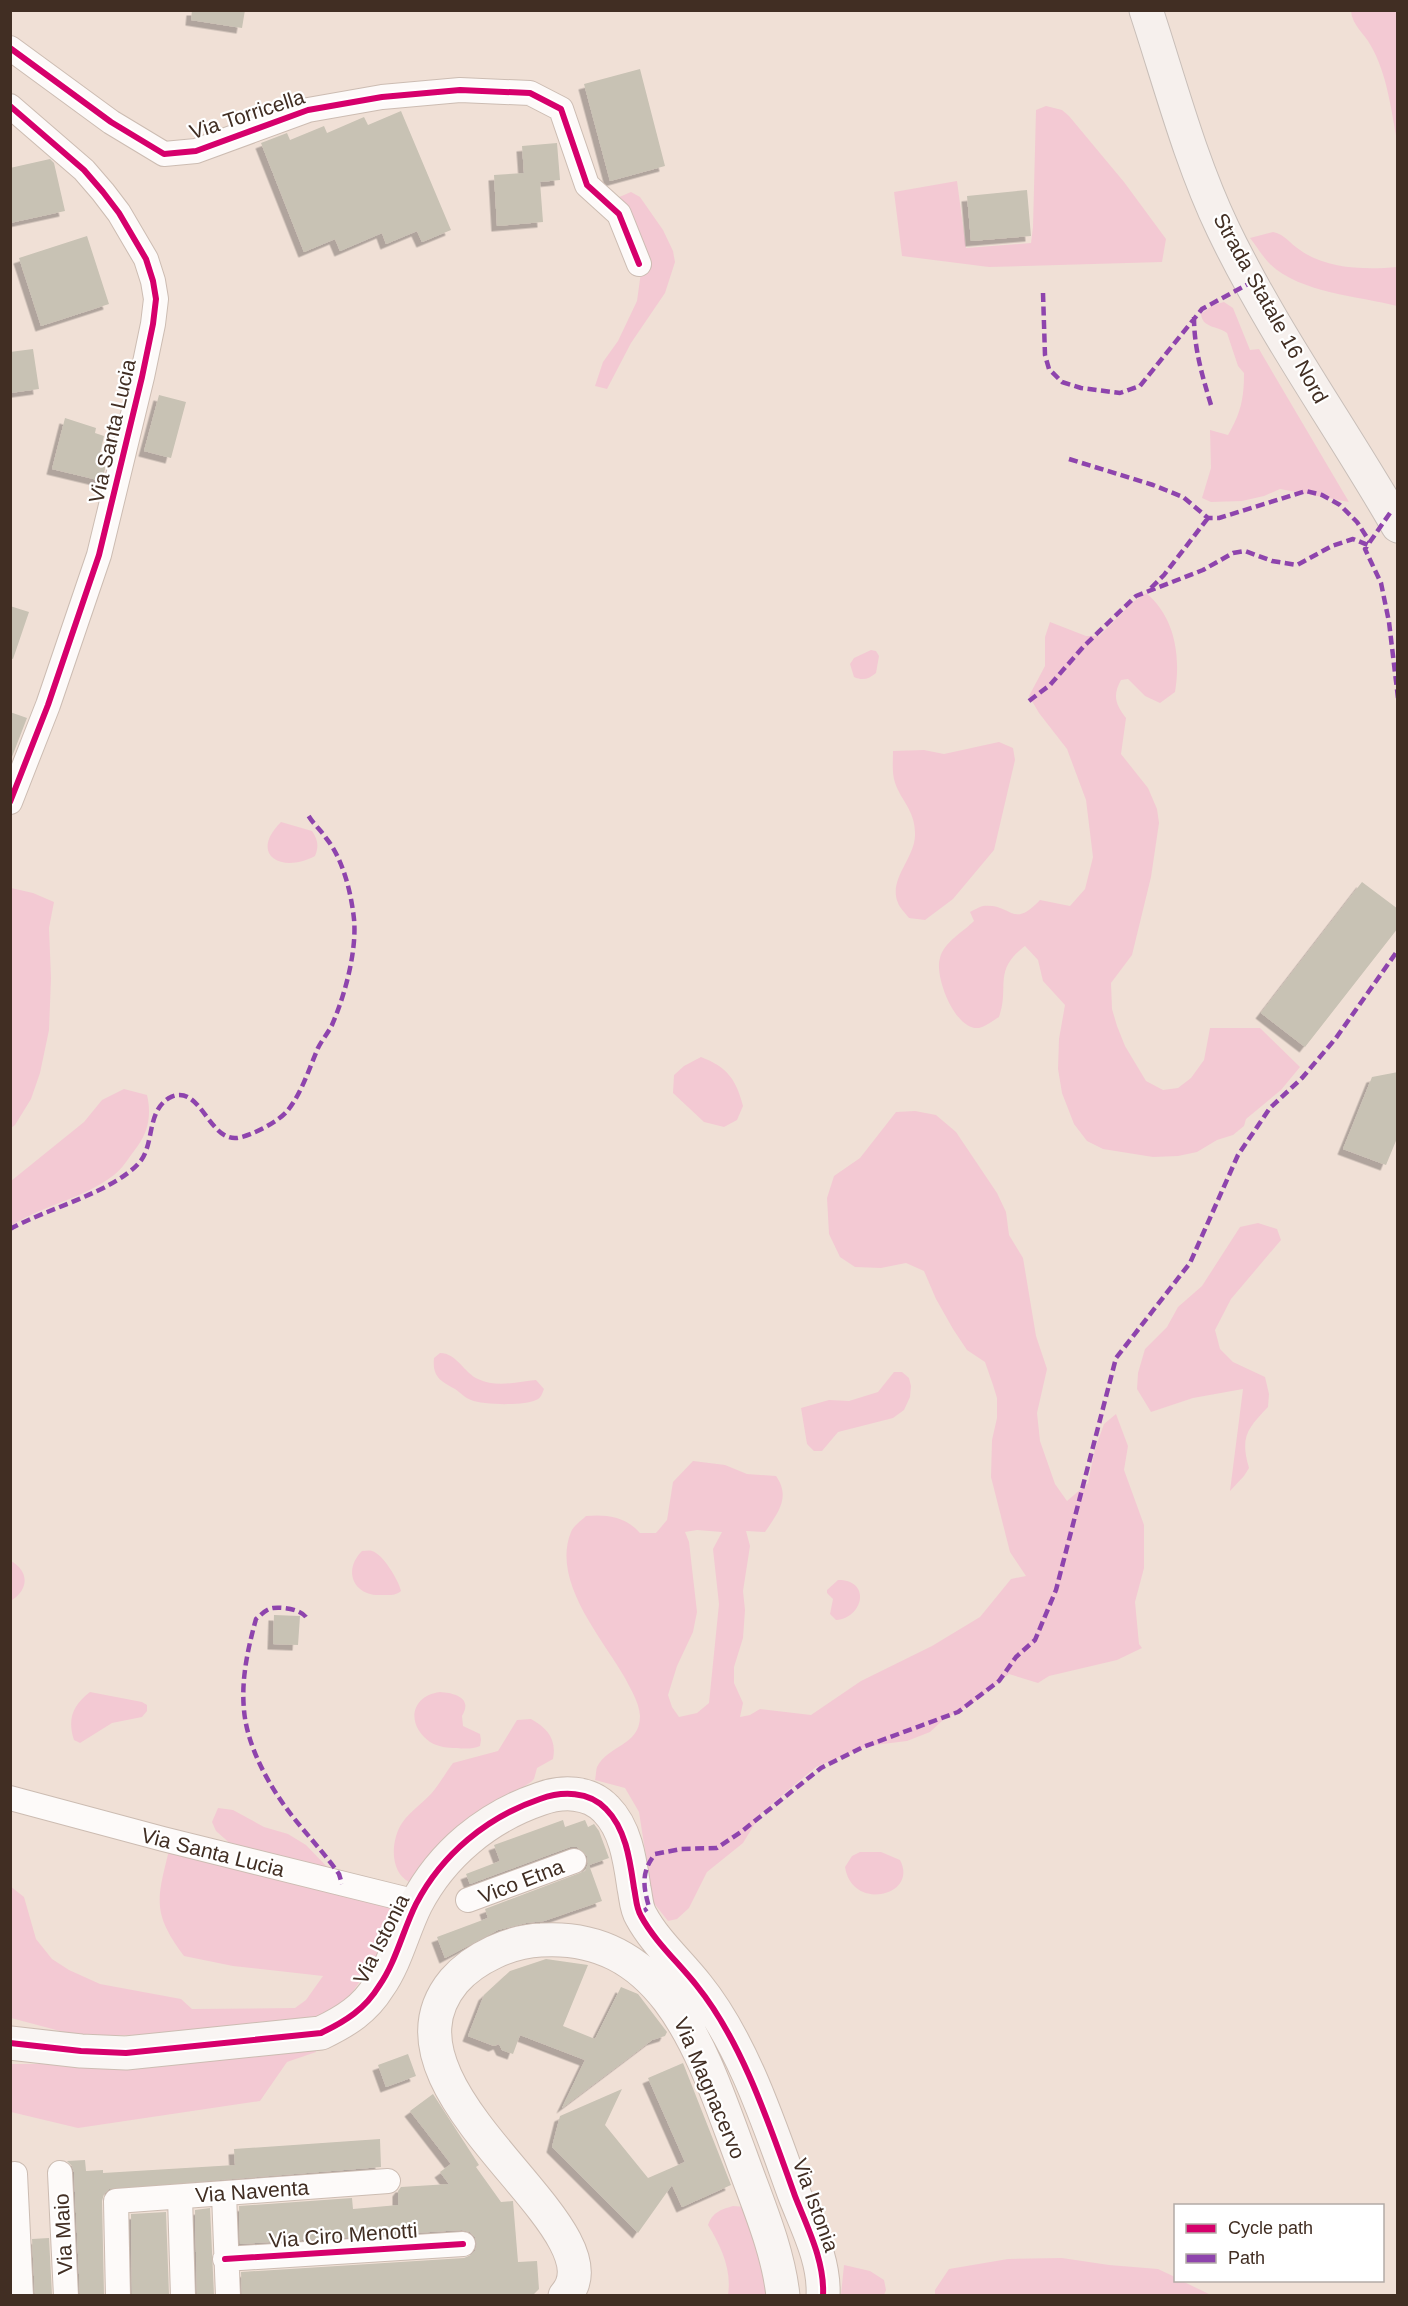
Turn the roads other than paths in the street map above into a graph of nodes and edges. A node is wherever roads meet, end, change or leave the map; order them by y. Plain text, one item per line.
1 (1146, 10) edge
2 (10, 48) edge
3 (10, 106) edge
4 (639, 264) dead end
5 (1398, 526) edge
6 (10, 802) edge
7 (10, 1798) edge
8 (574, 1861) dead end
9 (468, 1900) dead end
10 (417, 1902) junction
11 (10, 2034) edge
12 (10, 2043) edge
13 (45, 2046) junction
14 (60, 2173) dead end
15 (15, 2174) dead end
16 (388, 2181) dead end
17 (224, 2194) junction
18 (180, 2197) junction
19 (463, 2244) dead end
20 (225, 2259) junction
21 (572, 2290) edge
22 (21, 2295) edge
23 (66, 2295) edge
24 (118, 2295) edge
25 (183, 2295) edge
26 (228, 2295) edge
27 (783, 2295) edge
28 (823, 2295) edge

1 - 5 main road, Strada Statale 16 Nord
2 - 4 street, Via Torricella
3 - 6 street, Via Santa Lucia
7 - 10 street, Via Santa Lucia
8 - 9 street, Vico Etna
10 - 13 street, Via Istonia
10 - 28 street, Via Istonia
11 - 13 street
12 - 13 street, Via Istonia
14 - 23 street, Via Maio
15 - 22 street
16 - 17 street, Via Naventa
17 - 18 street, Via Naventa
17 - 20 street
18 - 24 street, Via Naventa
18 - 25 street
19 - 20 street, Via Ciro Menotti
20 - 26 street
21 - 27 street, Via Magnacervo

